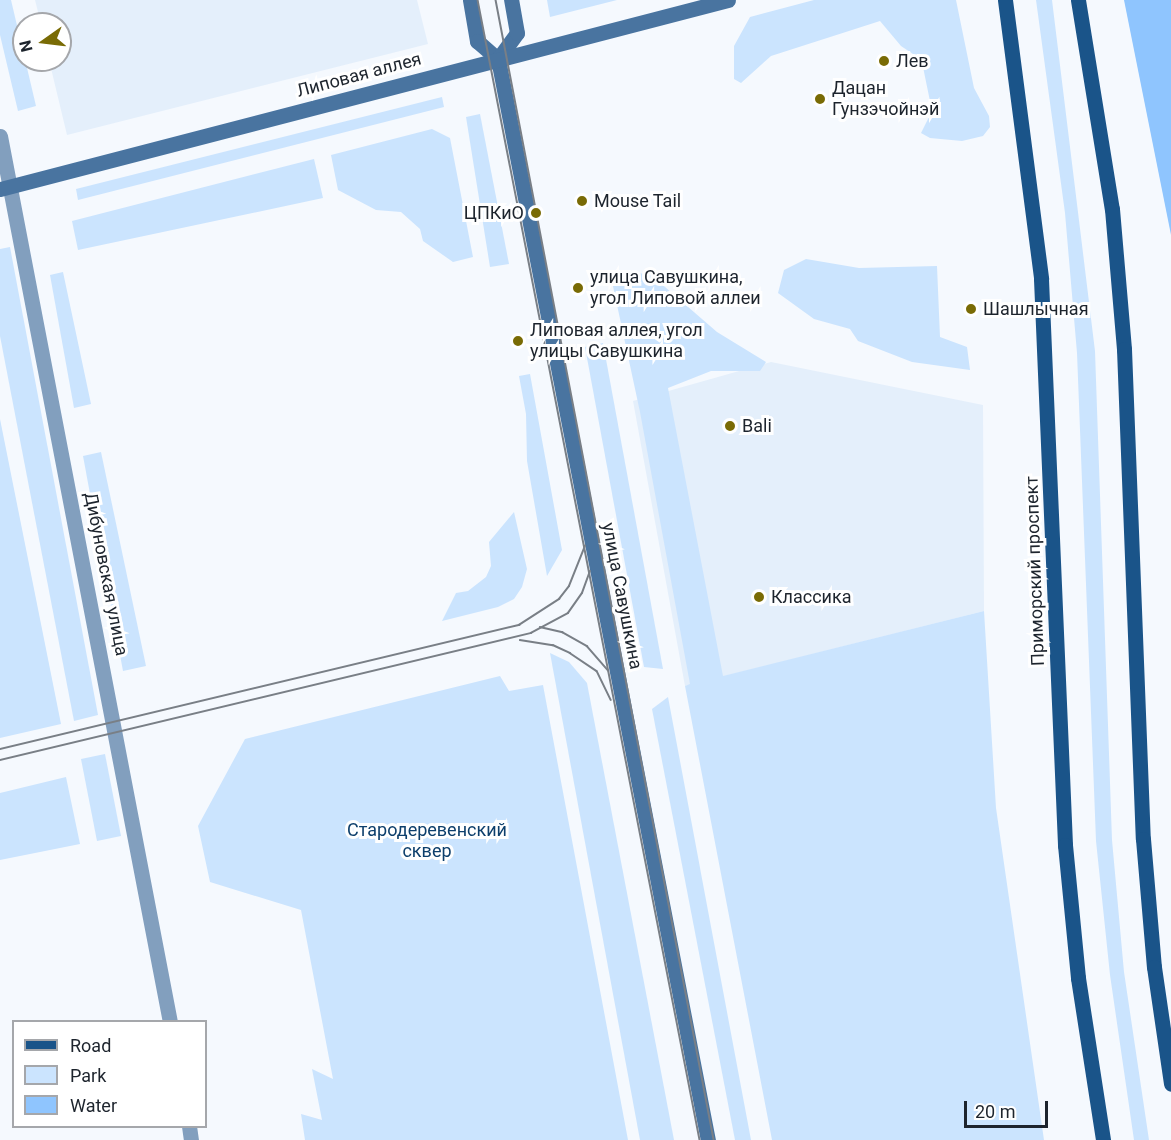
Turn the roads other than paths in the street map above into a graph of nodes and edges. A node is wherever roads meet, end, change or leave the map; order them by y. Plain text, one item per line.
1 (470, 0) edge
2 (511, 0) edge
3 (728, 0) edge
4 (1005, 0) edge
5 (1078, 0) edge
6 (498, 59) junction
7 (0, 136) edge
8 (5, 187) edge
9 (170, 1020) edge
10 (1171, 1084) edge
11 (708, 1140) edge
12 (1103, 1140) edge

1 - 6 main road
2 - 6 main road
3 - 6 main road, Липовая аллея
4 - 12 main road, Приморский проспект
5 - 10 main road
6 - 8 main road, Липовая аллея
6 - 11 main road, улица Савушкина
7 - 8 street, Дибуновская улица
8 - 9 street, Дибуновская улица

